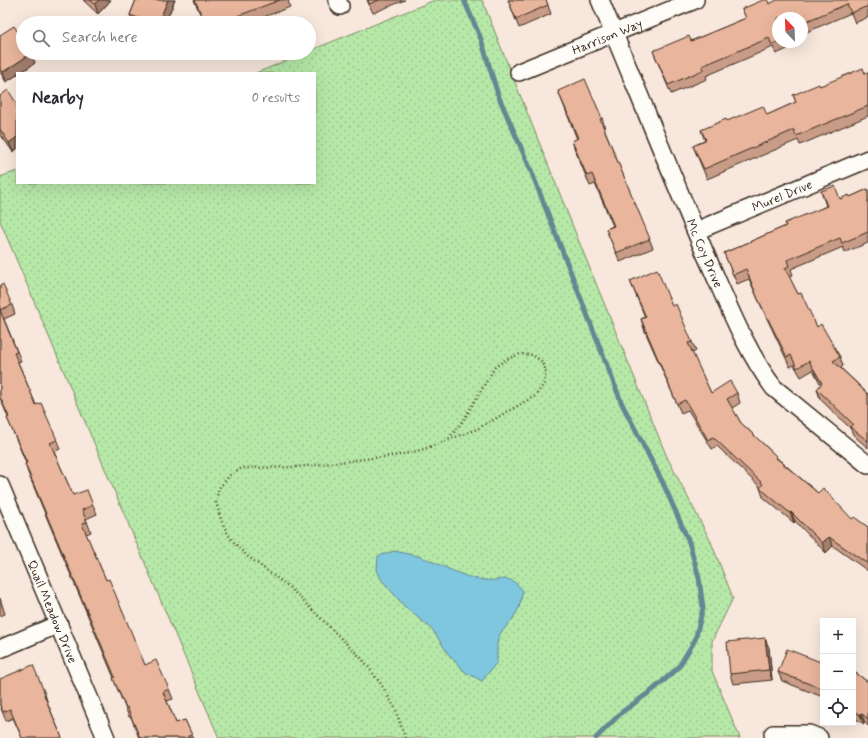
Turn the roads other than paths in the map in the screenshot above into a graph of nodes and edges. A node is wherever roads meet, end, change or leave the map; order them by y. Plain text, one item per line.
1 (600, 0) edge
2 (695, 0) edge
3 (614, 33) junction
4 (519, 72) dead end
5 (868, 159) edge
6 (696, 231) junction
7 (868, 465) edge
8 (0, 485) edge
9 (59, 624) junction
10 (0, 649) edge
11 (773, 734) dead end
12 (106, 738) edge
13 (819, 738) edge

1 - 3 street, Mc Coy Drive
2 - 3 street, Harrison Way
3 - 4 street, Harrison Way
3 - 6 street, Mc Coy Drive
5 - 6 street, Murel Drive
6 - 7 street, Mc Coy Drive
8 - 9 street, Quail Meadow Drive
9 - 10 street
9 - 12 street, Quail Meadow Drive
11 - 13 street

